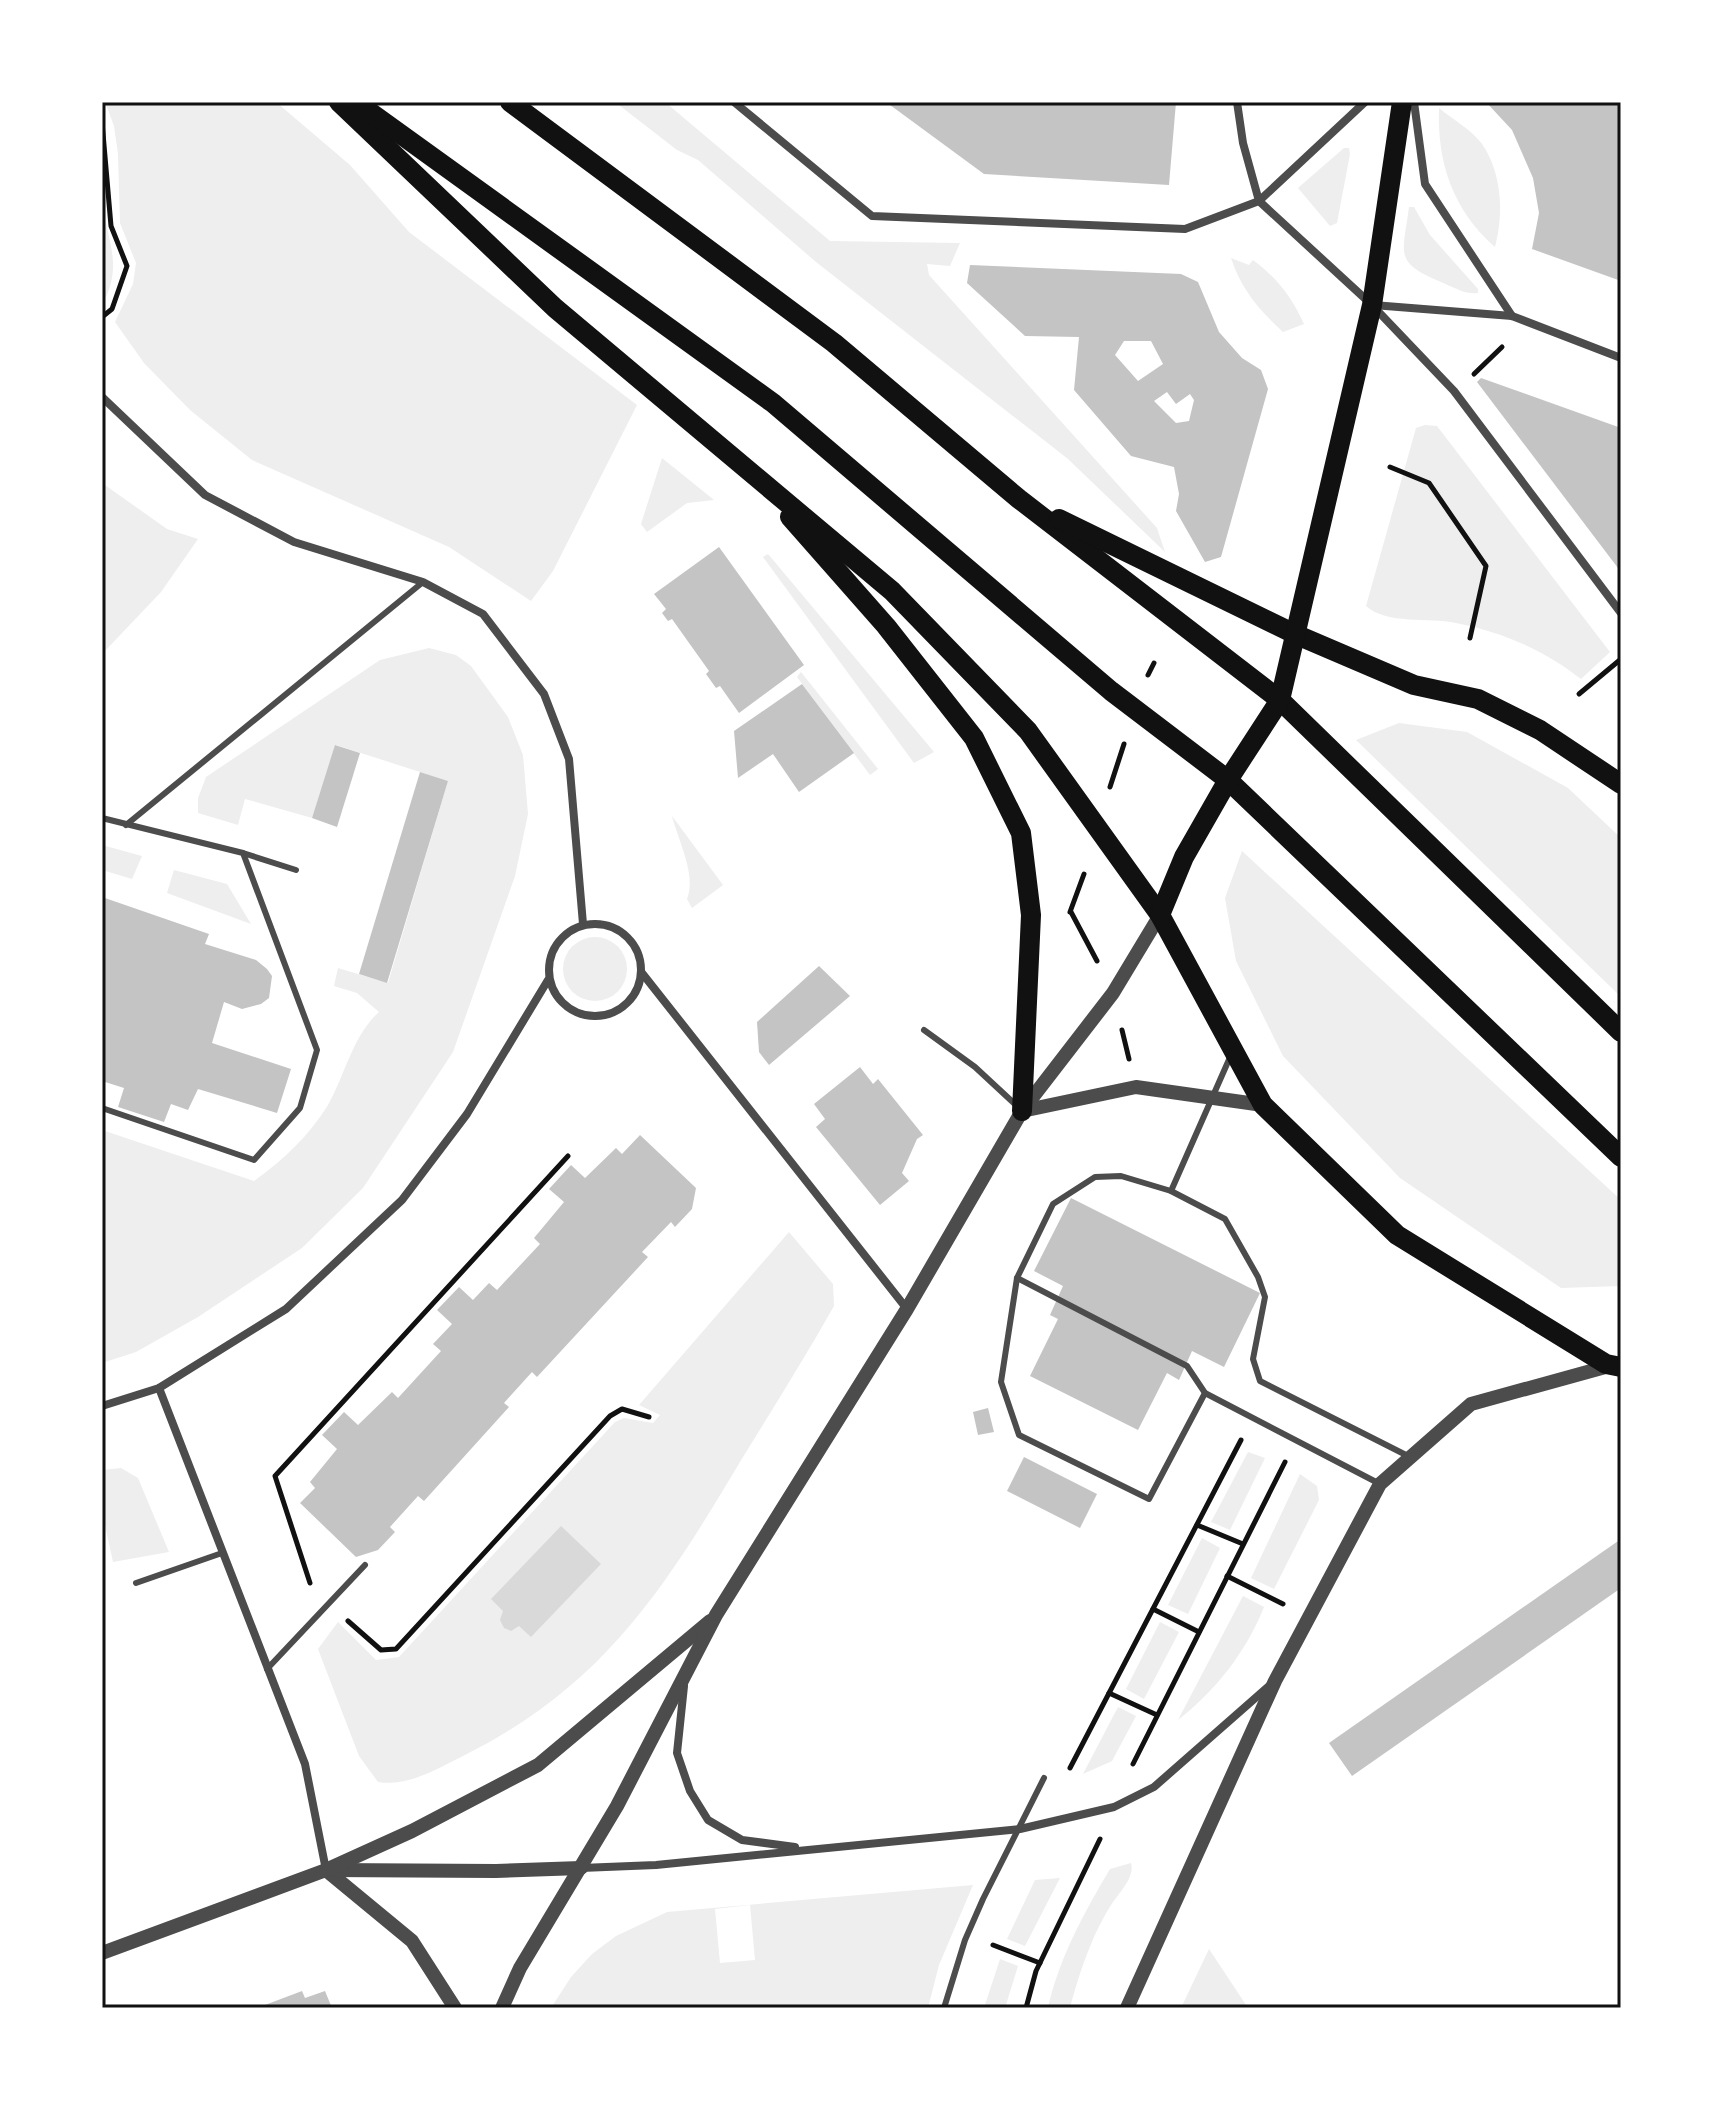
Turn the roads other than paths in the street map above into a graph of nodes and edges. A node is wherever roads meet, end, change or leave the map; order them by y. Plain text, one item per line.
1 (339, 102) edge
2 (356, 102) edge
3 (510, 102) edge
4 (734, 102) edge
5 (1237, 102) edge
6 (1365, 102) edge
7 (1402, 102) edge
8 (1414, 102) edge
9 (1259, 201) junction
10 (1372, 305) junction
11 (1512, 316) junction
12 (1621, 358) edge
13 (102, 397) edge
14 (742, 463) junction
15 (1019, 499) junction
16 (423, 582) junction
17 (1621, 613) edge
18 (1297, 635) junction
19 (1280, 700) junction
20 (1228, 780) junction
21 (1621, 784) edge
22 (102, 818) edge
23 (126, 825) junction
24 (243, 853) junction
25 (296, 870) dead end
26 (1160, 915) junction
27 (583, 924) junction
28 (642, 973) junction
29 (548, 980) junction
30 (924, 1030) dead end
31 (1621, 1032) edge
32 (1233, 1049) junction
33 (1214, 1095) junction
34 (1263, 1105) junction
35 (102, 1108) edge
36 (1022, 1111) junction
37 (1621, 1157) edge
38 (1171, 1191) junction
39 (1017, 1278) junction
40 (907, 1309) junction
41 (1617, 1365) edge
42 (159, 1388) junction
43 (1205, 1393) junction
44 (102, 1406) edge
45 (1410, 1458) junction
46 (1380, 1484) junction
47 (222, 1553) junction
48 (365, 1565) dead end
49 (136, 1583) dead end
50 (716, 1615) junction
51 (267, 1669) junction
52 (685, 1678) junction
53 (1275, 1681) junction
54 (1044, 1778) dead end
55 (1020, 1829) junction
56 (811, 1849) junction
57 (581, 1868) junction
58 (326, 1870) junction
59 (102, 1953) edge
60 (455, 2008) edge
61 (502, 2008) edge
62 (944, 2008) edge
63 (1127, 2008) edge

1 - 14 main road
2 - 20 main road
3 - 15 main road
4 - 9 street
5 - 9 street
6 - 9 street
7 - 10 main road
8 - 11 street
9 - 10 street
10 - 11 street
10 - 17 street
10 - 18 main road
11 - 12 street
13 - 16 street
14 - 26 main road
14 - 36 main road
15 - 18 main road
15 - 19 main road
16 - 23 lane
16 - 27 street
18 - 19 main road
18 - 21 main road
19 - 20 main road
19 - 31 main road
20 - 26 main road
20 - 37 main road
22 - 23 lane
23 - 24 lane
24 - 25 lane
24 - 35 lane
26 - 32 main road
26 - 36 street
27 - 28 street
27 - 29 street
28 - 29 street
28 - 40 street
29 - 42 street
30 - 36 lane
32 - 33 lane
32 - 34 main road
33 - 34 street
33 - 36 street
33 - 38 lane
34 - 41 main road
36 - 40 street
38 - 39 lane
38 - 45 lane
39 - 43 lane
39 - 43 lane
40 - 50 street
41 - 45 street
42 - 44 street
42 - 47 street
43 - 46 lane
45 - 46 street
46 - 53 street
47 - 49 lane
47 - 51 street
48 - 51 lane
50 - 52 street
50 - 58 street
51 - 58 street
52 - 56 street
52 - 57 street
53 - 55 street
53 - 63 street
54 - 55 lane
55 - 56 street
55 - 62 lane
56 - 57 street
57 - 58 street
57 - 61 street
58 - 59 street
58 - 60 street

